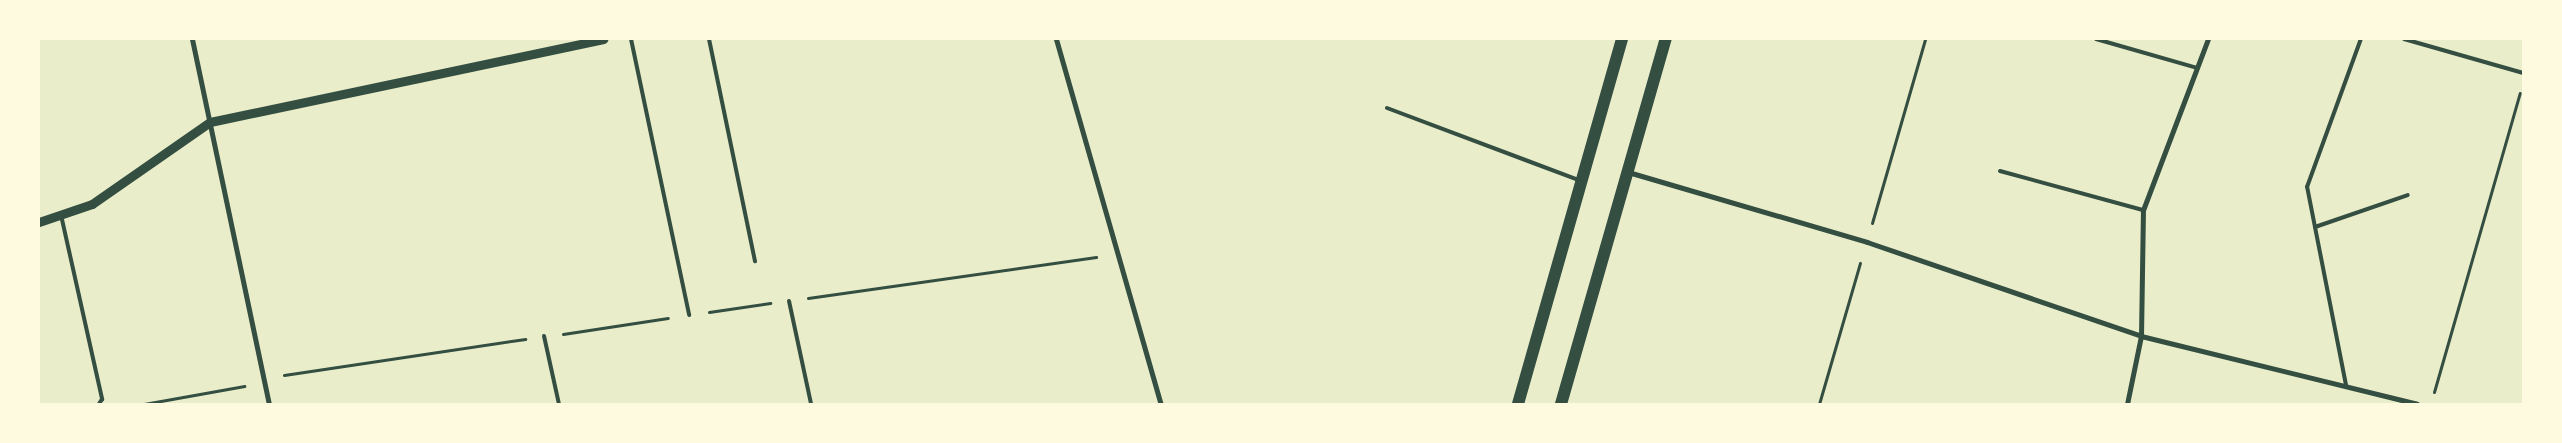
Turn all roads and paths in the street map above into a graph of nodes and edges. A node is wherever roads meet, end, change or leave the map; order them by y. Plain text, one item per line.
1 (192, 39) edge
2 (602, 39) edge
3 (631, 39) edge
4 (709, 39) edge
5 (1056, 39) edge
6 (1622, 39) edge
7 (1666, 39) edge
8 (2096, 39) edge
9 (2208, 39) edge
10 (2361, 39) edge
11 (2404, 39) edge
12 (2197, 68) junction
13 (2523, 73) edge
14 (2520, 91) dead end
15 (1387, 108) dead end
16 (210, 122) junction
17 (2000, 171) dead end
18 (1627, 172) junction
19 (1581, 181) junction
20 (2408, 195) dead end
21 (2143, 210) junction
22 (61, 215) junction
23 (39, 222) edge
24 (2315, 227) junction
25 (1118, 254) junction
26 (755, 261) dead end
27 (789, 301) junction
28 (689, 315) junction
29 (544, 336) junction
30 (2141, 336) junction
31 (264, 380) junction
32 (2346, 385) junction
33 (2432, 398) dead end
34 (99, 404) edge
35 (144, 404) edge
36 (269, 404) edge
37 (558, 404) edge
38 (811, 404) edge
39 (1161, 404) edge
40 (1518, 404) edge
41 (1561, 404) edge
42 (2127, 404) edge
43 (2417, 404) edge

1 - 16 street
2 - 16 street
3 - 28 lane
4 - 26 lane
5 - 25 street
6 - 19 main road
7 - 18 main road
8 - 12 lane
9 - 12 street
10 - 24 lane
11 - 13 lane
12 - 21 street
14 - 33 path
15 - 19 lane
16 - 22 street
16 - 31 street
17 - 21 lane
18 - 30 street
18 - 41 main road
19 - 40 main road
20 - 24 lane
21 - 30 street
22 - 23 street
22 - 34 lane
24 - 32 lane
25 - 27 path
25 - 39 street
27 - 28 path
27 - 38 lane
28 - 29 path
29 - 31 path
29 - 37 lane
30 - 32 street
30 - 42 street
31 - 35 path
31 - 36 street
32 - 43 street

